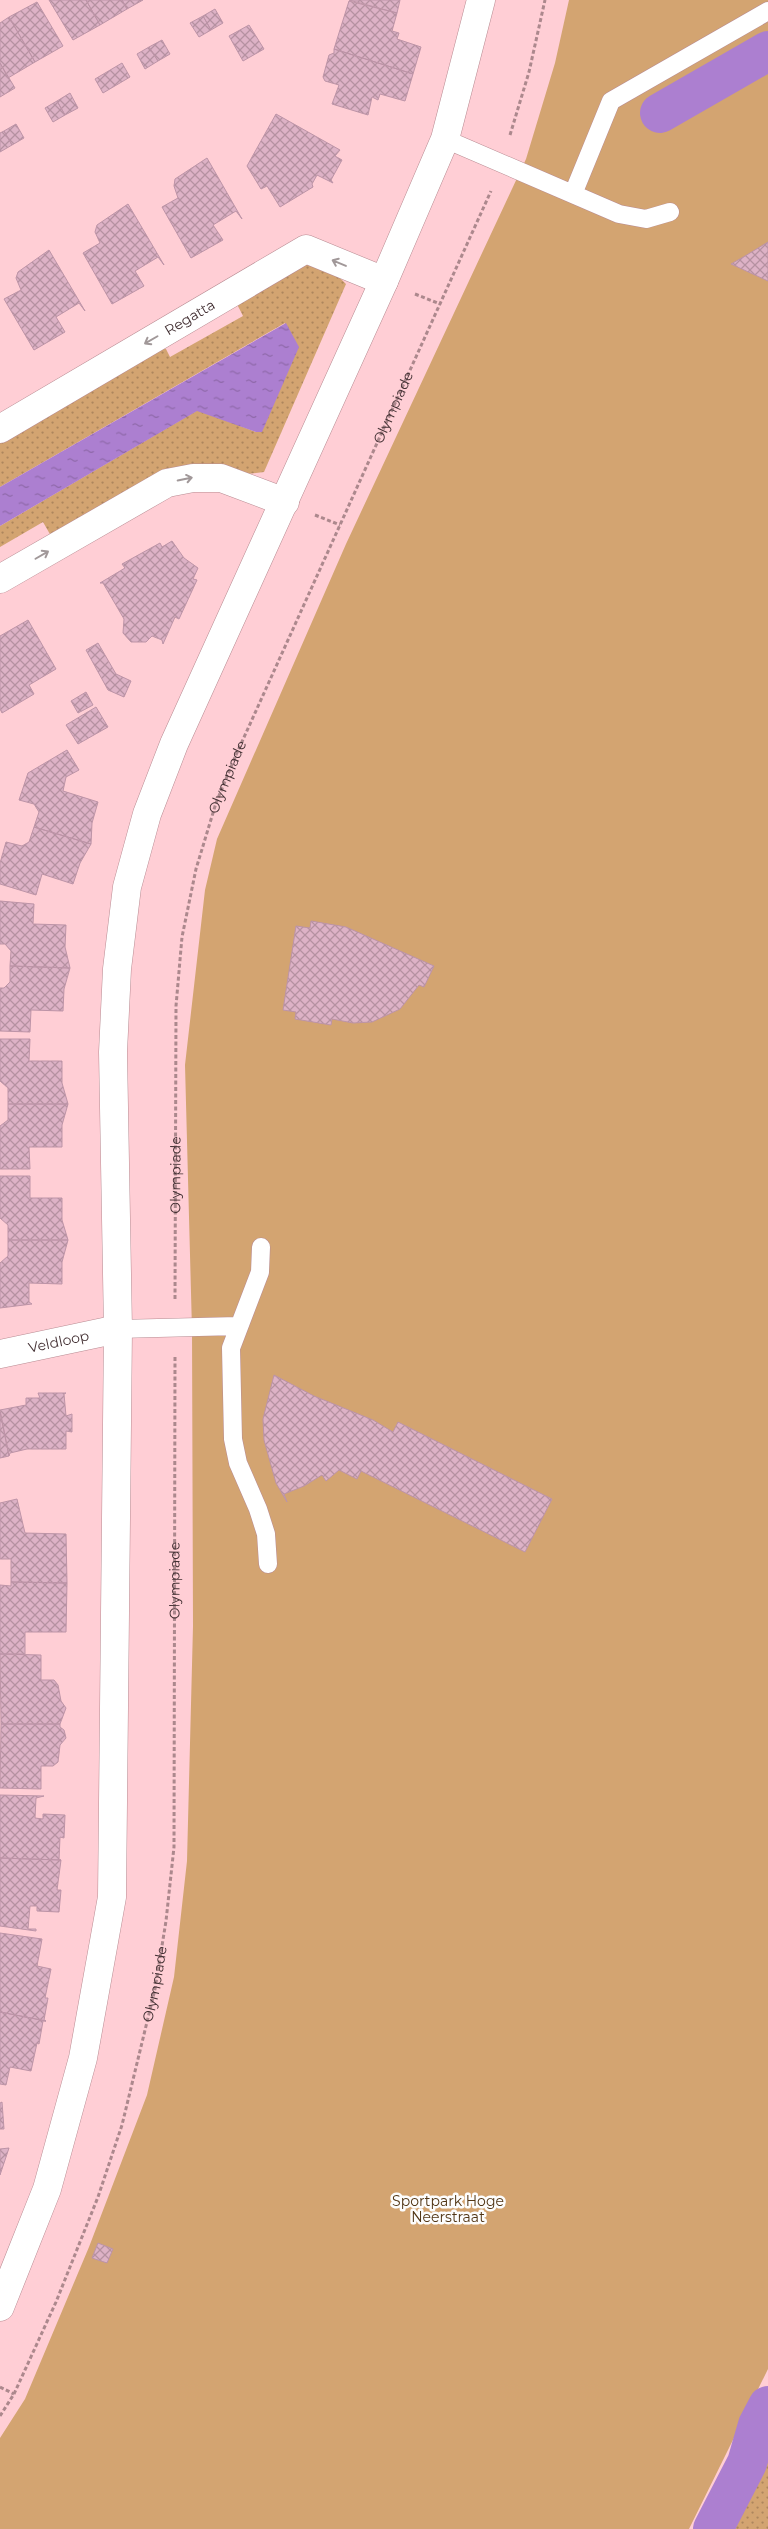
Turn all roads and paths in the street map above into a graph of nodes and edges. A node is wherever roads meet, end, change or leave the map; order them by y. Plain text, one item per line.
1 (481, 0) edge
2 (545, 0) edge
3 (768, 11) edge
4 (445, 139) junction
5 (501, 163) junction
6 (573, 194) junction
7 (670, 212) dead end
8 (384, 281) junction
9 (0, 429) edge
10 (285, 502) junction
11 (0, 579) edge
12 (261, 1247) dead end
13 (238, 1326) junction
14 (175, 1327) junction
15 (118, 1329) junction
16 (0, 1354) edge
17 (268, 1564) dead end
18 (0, 2307) edge
19 (0, 2387) edge
20 (14, 2394) junction
21 (0, 2416) edge

1 - 4 street
2 - 5 path, Olympiade
3 - 6 lane
4 - 5 lane
4 - 8 street
5 - 6 lane
5 - 14 path, Olympiade
6 - 7 lane
8 -> 9 street, Regatta
8 - 10 street
11 -> 10 street
10 - 15 street
12 - 13 lane
13 - 14 lane
13 - 17 lane
14 - 15 lane
14 - 20 path, Olympiade
15 - 16 street, Veldloop
15 - 18 street
19 - 20 path
20 - 21 path, Olympiade

